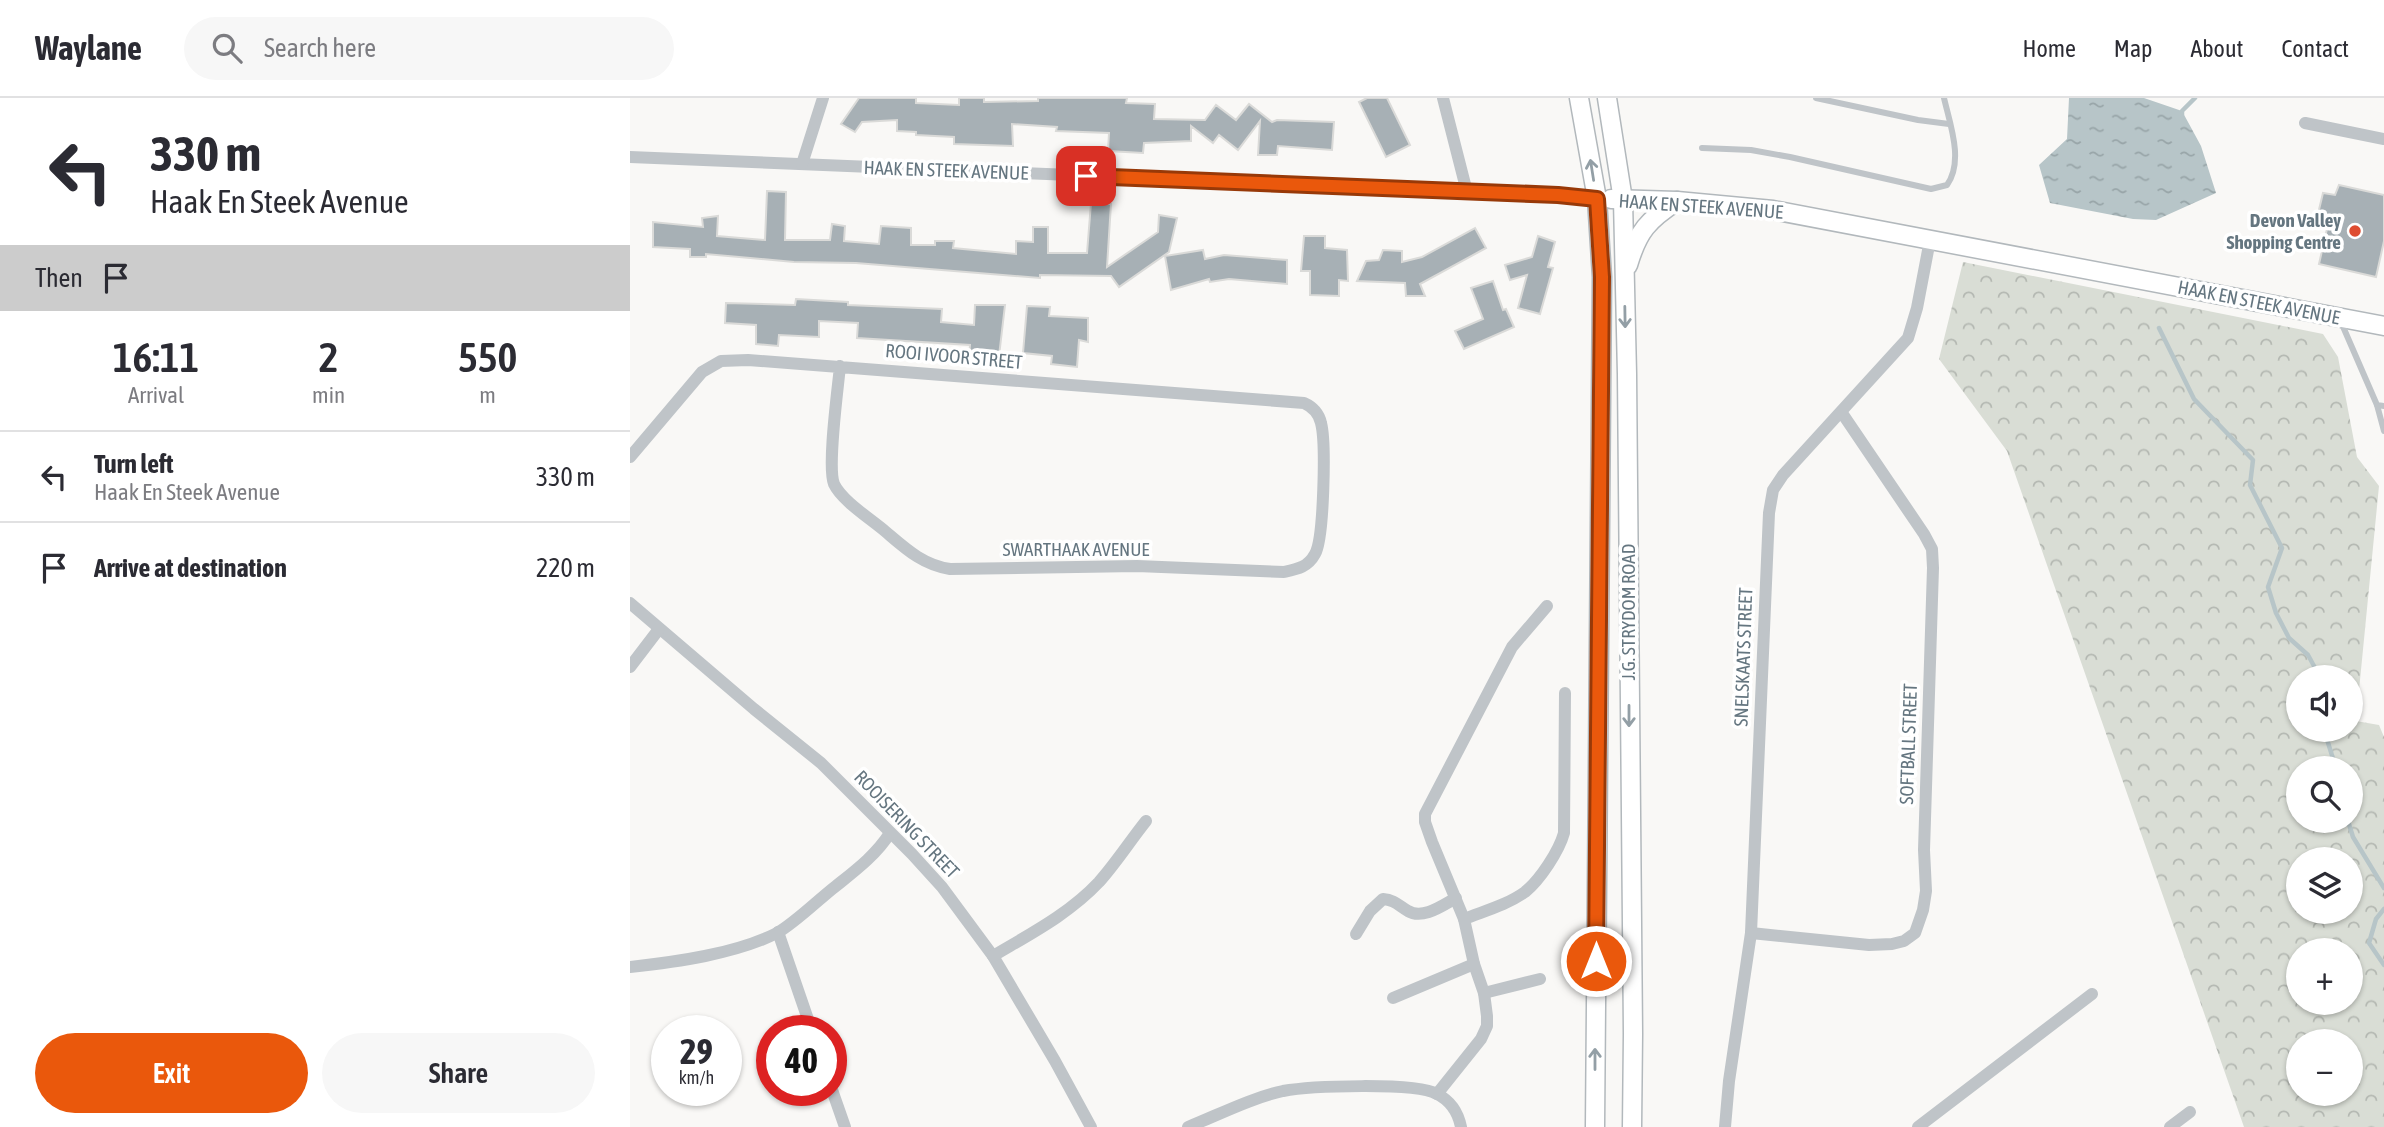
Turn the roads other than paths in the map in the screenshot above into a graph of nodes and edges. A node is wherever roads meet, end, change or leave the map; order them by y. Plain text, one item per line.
1 (823, 98) edge
2 (1443, 98) edge
3 (1578, 98) edge
4 (1607, 98) edge
5 (1816, 98) edge
6 (1944, 98) edge
7 (2305, 123) dead end
8 (1949, 124) junction
9 (2384, 139) edge
10 (1702, 148) dead end
11 (630, 157) edge
12 (802, 164) junction
13 (1467, 192) junction
14 (1597, 199) junction
15 (1623, 200) junction
16 (1677, 201) junction
17 (1930, 240) junction
18 (1624, 276) junction
19 (2338, 317) junction
20 (2384, 326) edge
21 (840, 366) junction
22 (2380, 405) edge
23 (1315, 411) joint
24 (1842, 414) junction
25 (2384, 431) edge
26 (630, 457) edge
27 (630, 603) edge
28 (1547, 606) dead end
29 (659, 629) junction
30 (630, 667) edge
31 (1565, 693) dead end
32 (1146, 821) dead end
33 (890, 834) junction
34 (1456, 898) junction
35 (1464, 919) junction
36 (778, 932) junction
37 (1751, 933) junction
38 (1356, 934) dead end
39 (993, 956) junction
40 (1474, 964) junction
41 (630, 967) edge
42 (1540, 979) dead end
43 (1484, 993) junction
44 (2092, 994) dead end
45 (1393, 998) dead end
46 (807, 1015) edge
47 (1437, 1094) junction
48 (838, 1106) edge
49 (2190, 1112) dead end
50 (845, 1127) edge
51 (1091, 1127) edge
52 (1188, 1127) edge
53 (1461, 1127) edge
54 (1595, 1127) edge
55 (1632, 1127) edge
56 (1725, 1127) edge
57 (1918, 1127) edge
58 (2170, 1127) edge

1 - 12 street
2 - 13 street
14 -> 3 street, J.G. STRYDOM ROAD
4 - 15 street, J.G. STRYDOM ROAD
5 - 8 lane
6 - 8 lane
7 - 9 street
8 - 10 lane
11 - 12 street, HAAK EN STEEK AVENUE
12 - 13 street, HAAK EN STEEK AVENUE
13 - 14 street, HAAK EN STEEK AVENUE
14 - 15 street, HAAK EN STEEK AVENUE
54 -> 14 street, J.G. STRYDOM ROAD
15 - 16 street, HAAK EN STEEK AVENUE
15 - 18 street, J.G. STRYDOM ROAD
16 - 17 street, HAAK EN STEEK AVENUE
16 - 18 street
17 - 19 street, HAAK EN STEEK AVENUE
17 - 24 street, SNELSKAATS STREET
18 -> 55 street, J.G. STRYDOM ROAD
19 - 20 street, HAAK EN STEEK AVENUE
19 - 22 lane
21 - 23 street, ROOI IVOOR STREET
21 - 23 street, SWARTHAAK AVENUE
21 - 26 street, ROOI IVOOR STREET
22 - 25 lane
24 - 37 street, SNELSKAATS STREET
24 - 37 street, SOFTBALL STREET
27 - 29 street, ROOISERING STREET
28 - 34 street
29 - 30 street
29 - 33 street, ROOISERING STREET
31 - 35 street
32 - 39 street
33 - 36 street
33 - 39 street, ROOISERING STREET
34 - 35 street
34 - 38 street
35 - 40 street
36 - 41 street
36 - 46 street
37 - 56 street, SNELSKAATS STREET
39 - 51 street, ROOISERING STREET
40 - 43 street
40 - 45 street
42 - 43 street
43 - 47 street
44 - 57 street
47 - 52 street
47 - 53 street
48 - 50 street
49 - 58 street

